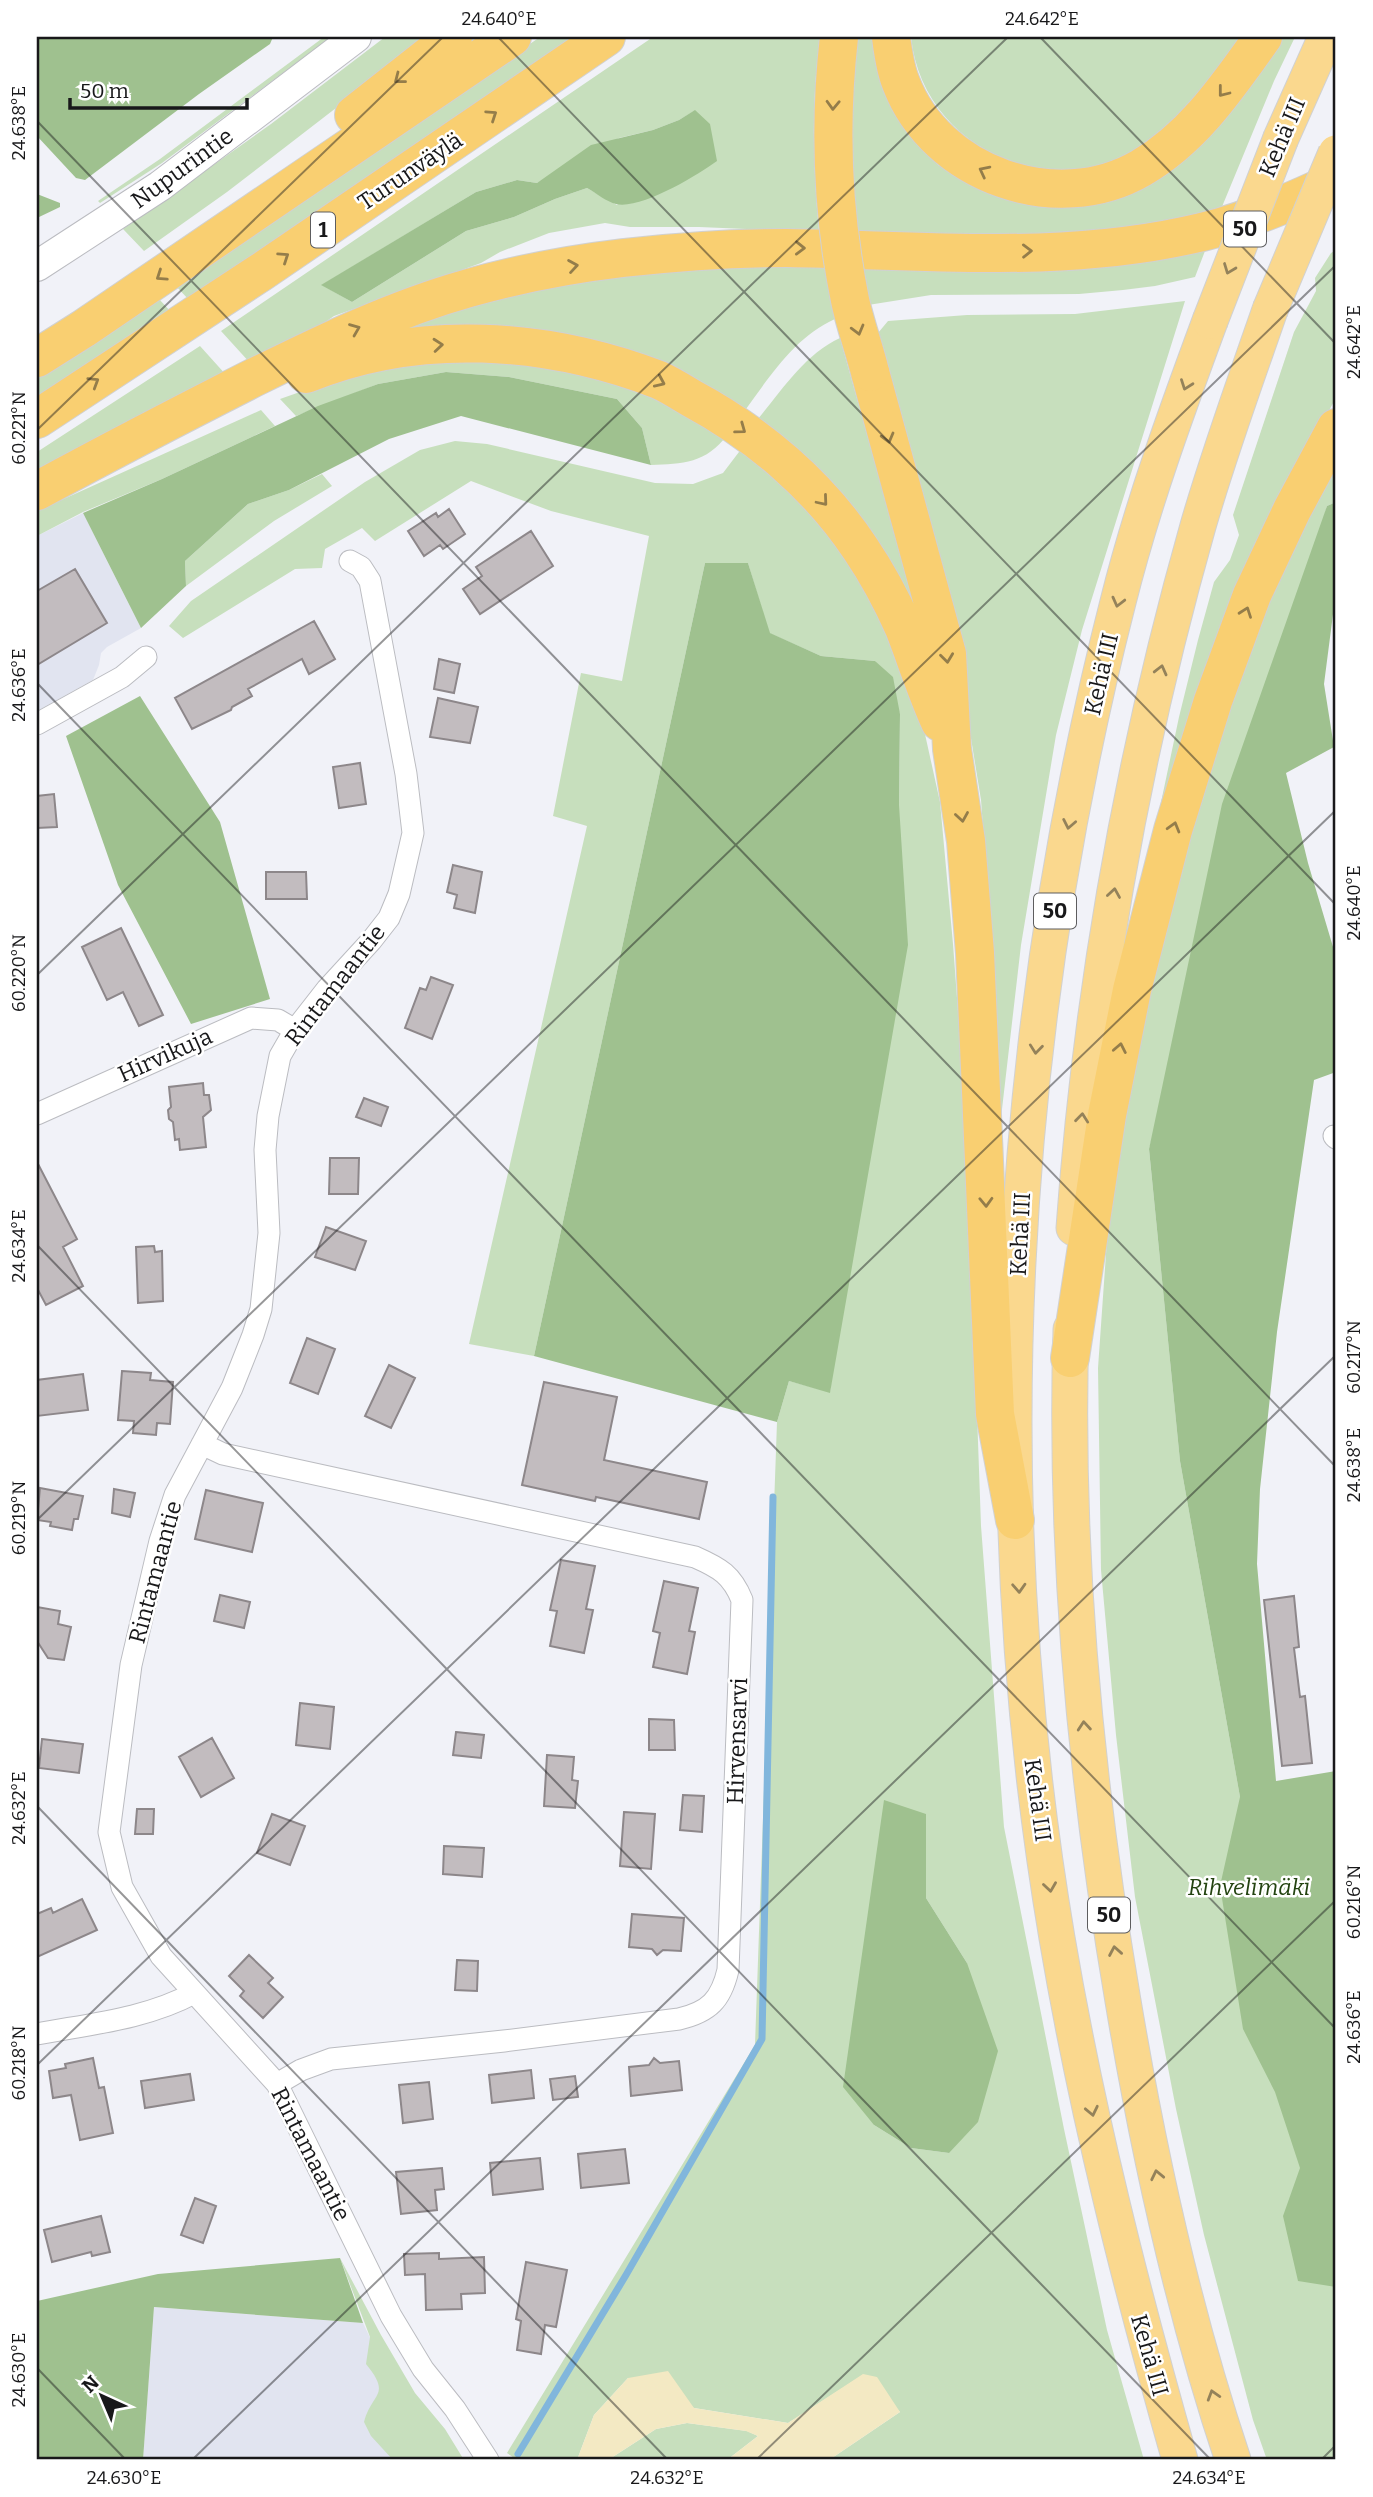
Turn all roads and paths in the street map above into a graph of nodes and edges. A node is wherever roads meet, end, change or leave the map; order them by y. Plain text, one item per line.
1 (356, 37) edge
2 (453, 37) edge
3 (512, 37) edge
4 (606, 37) edge
5 (839, 37) edge
6 (891, 37) edge
7 (1263, 37) edge
8 (1326, 37) edge
9 (1336, 153) edge
10 (1336, 181) edge
11 (218, 238) junction
12 (37, 266) edge
13 (37, 358) edge
14 (37, 419) edge
15 (162, 424) junction
16 (1336, 428) edge
17 (37, 491) edge
18 (350, 561) dead end
19 (146, 657) dead end
20 (37, 724) edge
21 (952, 749) junction
22 (295, 1030) junction
23 (37, 1114) edge
24 (1070, 1357) junction
25 (202, 1444) junction
26 (1015, 1520) junction
27 (194, 1993) junction
28 (37, 2034) edge
29 (278, 2084) junction
30 (488, 2460) edge
31 (1180, 2460) edge
32 (1233, 2460) edge

1 - 12 main road, Nupurintie
2 -> 11 highway
3 - 11 highway, 1
14 -> 4 highway, Turunväylä / 1
5 -> 21 highway, bridge
7 -> 6 highway
8 -> 26 highway, Kehä III / 50, bridge
24 -> 9 highway, 50, bridge
15 -> 10 highway
11 -> 13 highway, 1
15 - 17 highway
15 -> 21 highway
24 -> 16 highway
18 - 22 street, Rintamaantie
19 - 20 street
21 -> 26 highway
22 - 23 street, Hirvikuja
22 - 25 street, Rintamaantie
32 -> 24 highway, 50
25 - 27 street, Rintamaantie
25 - 29 street, Hirvensarvi
26 -> 31 highway, Kehä III / 50
27 - 28 street
27 - 29 street, Rintamaantie
29 - 30 street, Rintamaantie

